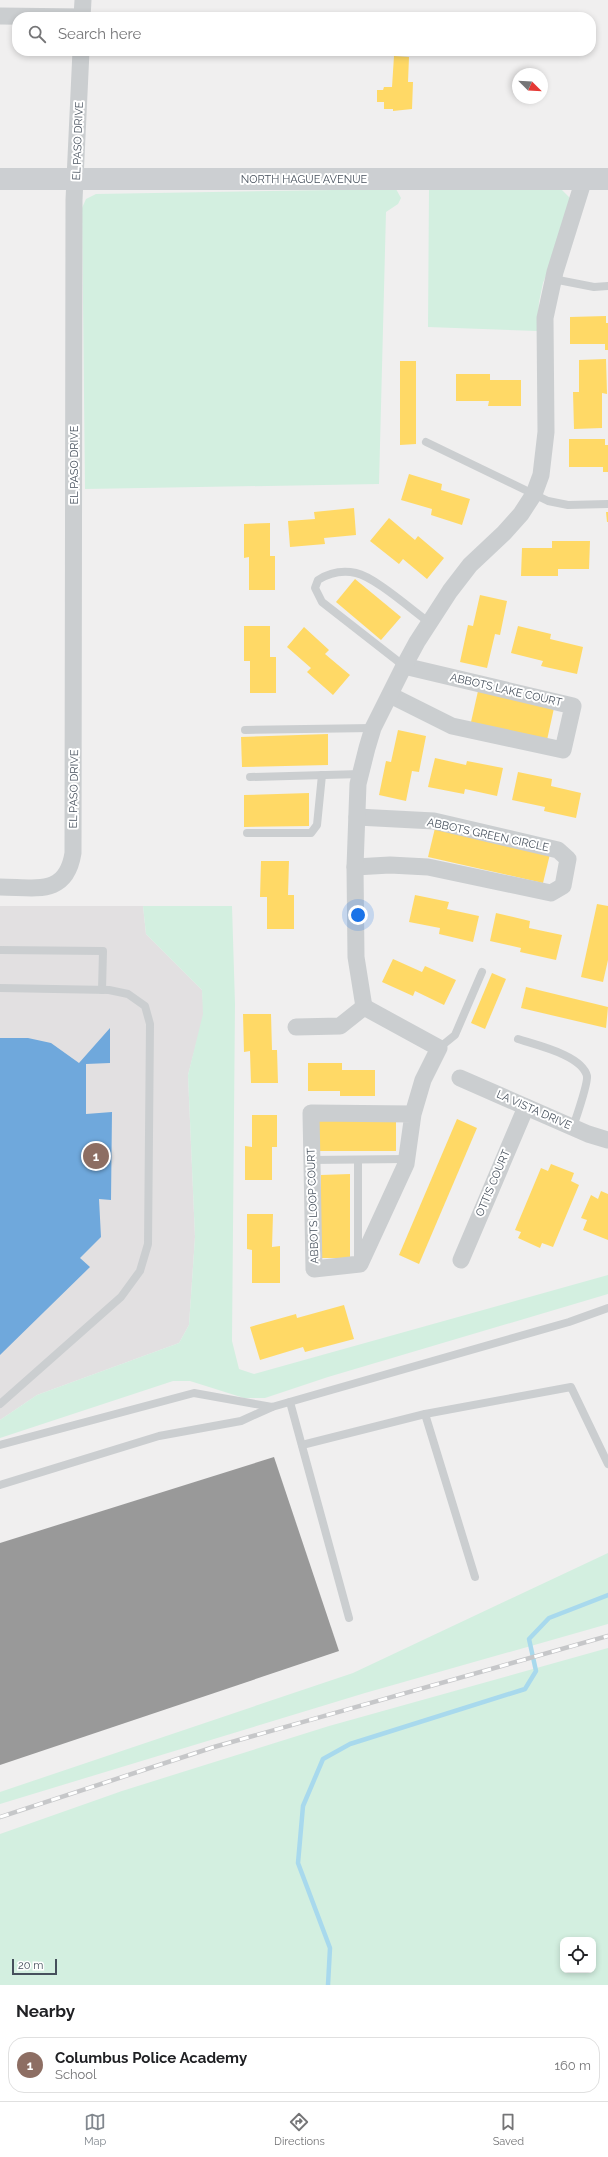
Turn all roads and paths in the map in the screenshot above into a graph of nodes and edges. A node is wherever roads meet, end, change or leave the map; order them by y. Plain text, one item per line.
1 (83, 0) edge
2 (82, 12) edge
3 (0, 16) edge
4 (12, 16) edge
5 (81, 56) edge
6 (0, 179) edge
7 (77, 179) junction
8 (584, 179) junction
9 (608, 179) edge
10 (554, 279) junction
11 (608, 286) edge
12 (426, 442) dead end
13 (534, 494) junction
14 (608, 504) edge
15 (430, 623) junction
16 (404, 666) junction
17 (390, 695) junction
18 (373, 728) junction
19 (245, 730) dead end
20 (361, 774) junction
21 (322, 775) junction
22 (250, 777) dead end
23 (357, 817) junction
24 (247, 833) dead end
25 (355, 868) junction
26 (0, 887) edge
27 (0, 950) edge
28 (482, 972) dead end
29 (0, 988) edge
30 (102, 990) junction
31 (364, 1007) junction
32 (296, 1027) dead end
33 (518, 1039) dead end
34 (439, 1048) junction
35 (460, 1078) dead end
36 (526, 1107) junction
37 (413, 1114) junction
38 (573, 1127) junction
39 (608, 1140) edge
40 (406, 1159) junction
41 (311, 1160) junction
42 (358, 1160) junction
43 (461, 1260) dead end
44 (358, 1264) junction
45 (608, 1308) edge
46 (290, 1402) junction
47 (0, 1404) edge
48 (272, 1407) junction
49 (425, 1414) junction
50 (0, 1445) edge
51 (302, 1445) junction
52 (608, 1464) edge
53 (0, 1486) edge
54 (475, 1577) dead end
55 (349, 1618) dead end

1 - 2 street
3 - 4 street
5 - 7 street, EL PASO DRIVE
6 - 7 main road, NORTH HAGUE AVENUE
7 - 8 main road, NORTH HAGUE AVENUE
7 - 26 street, EL PASO DRIVE
8 - 9 main road, NORTH HAGUE AVENUE
8 - 10 street
10 - 11 lane
10 - 13 street
12 - 13 lane
13 - 14 lane
13 - 15 street
15 - 16 street
15 - 16 lane
16 - 17 street
16 - 17 street, ABBOTS LAKE COURT
17 - 18 street
18 - 19 lane
18 - 20 street
20 - 21 lane
20 - 23 street
21 - 22 lane
21 - 24 lane
23 - 25 street
23 - 25 street, ABBOTS GREEN CIRCLE
25 - 31 street
27 - 30 lane
28 - 34 lane
29 - 30 lane
30 - 47 lane
31 - 32 street
31 - 34 street
33 - 38 lane
34 - 37 street
35 - 36 street, LA VISTA DRIVE
36 - 38 street, LA VISTA DRIVE
36 - 43 street, OTTIS COURT
37 - 40 street
37 - 41 street, ABBOTS LOOP COURT
38 - 39 street, LA VISTA DRIVE
40 - 42 lane
40 - 44 street
41 - 42 lane
41 - 44 street, ABBOTS LOOP COURT
42 - 44 lane
45 - 46 lane
46 - 48 lane
46 - 51 lane
48 - 50 lane
48 - 53 lane
49 - 51 lane
49 - 52 lane
49 - 54 lane
51 - 55 lane

